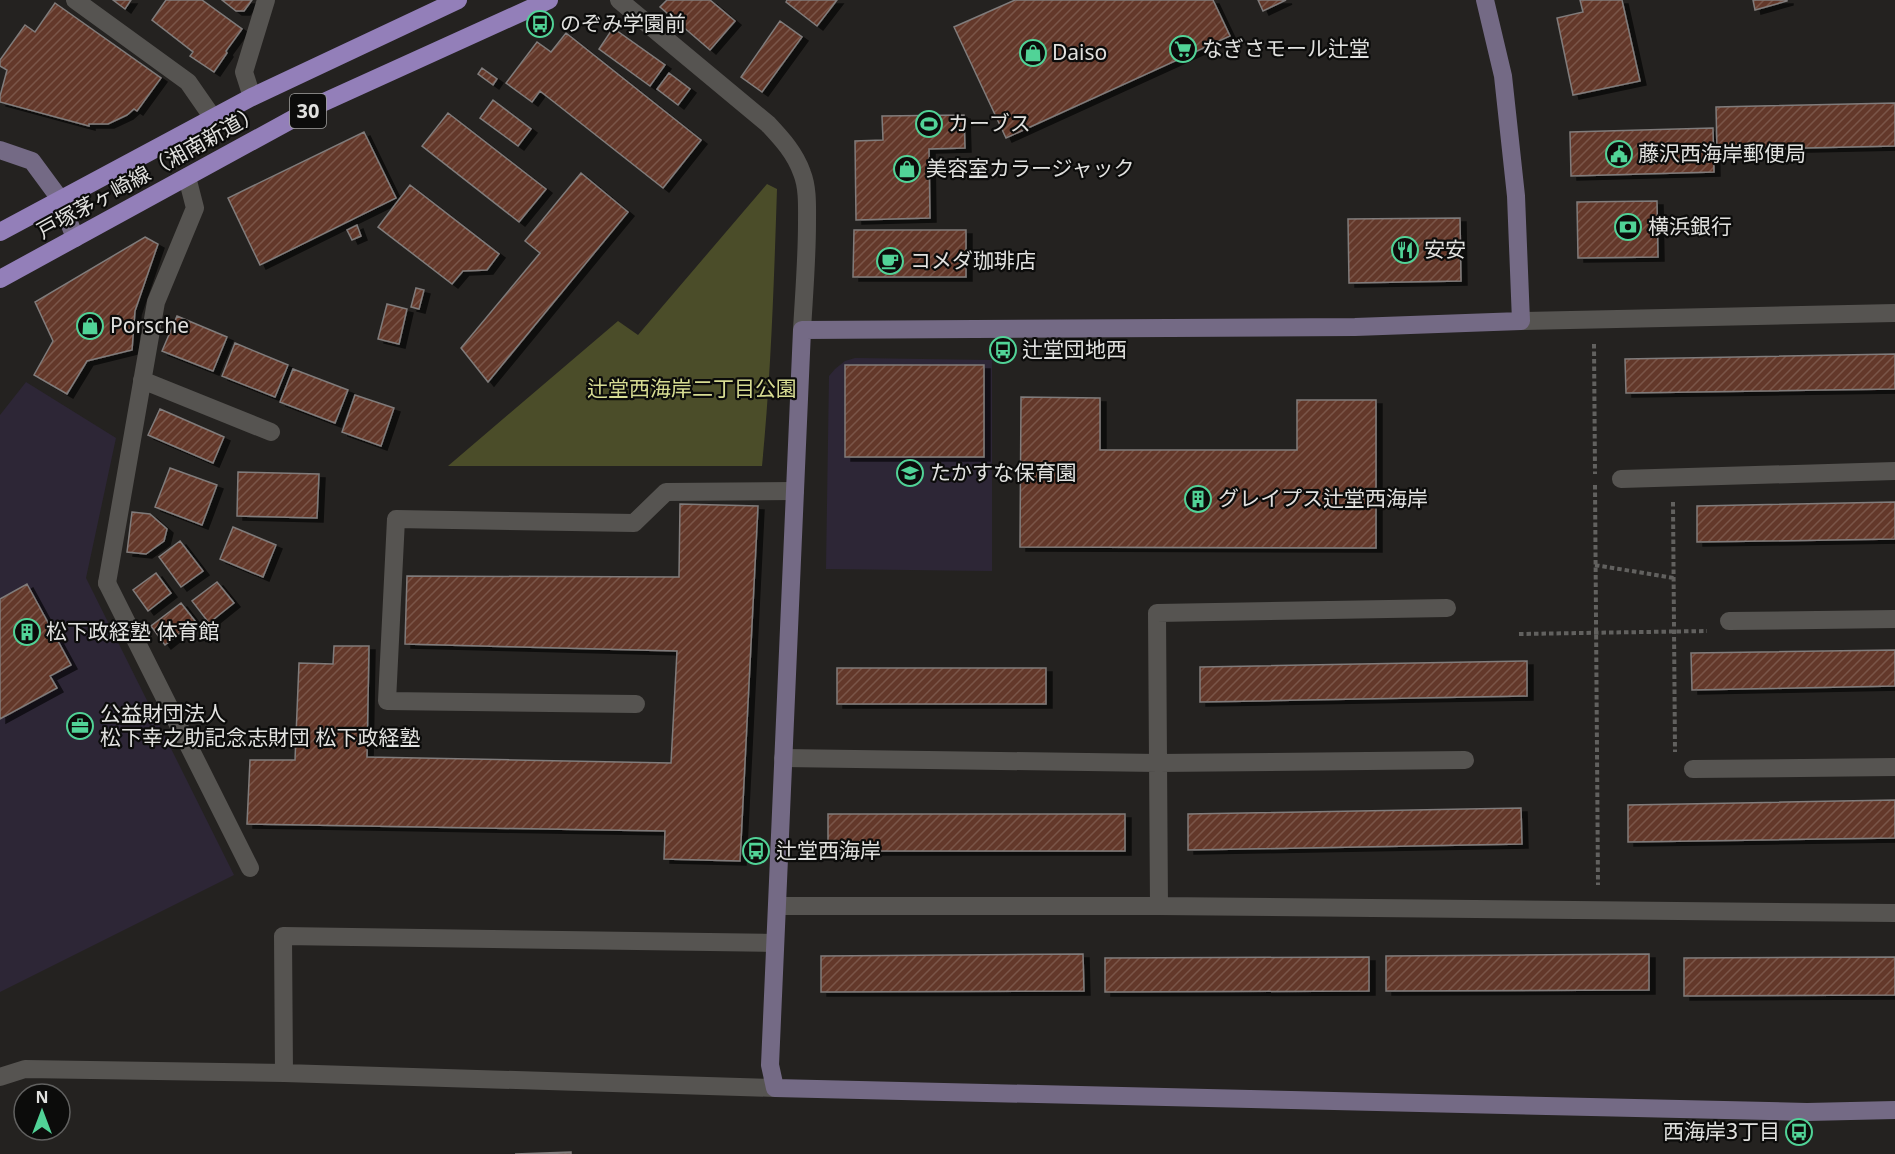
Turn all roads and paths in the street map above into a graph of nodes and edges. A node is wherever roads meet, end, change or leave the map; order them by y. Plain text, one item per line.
1 (75, 0) edge
2 (266, 0) edge
3 (458, 0) edge
4 (549, 0) edge
5 (619, 0) edge
6 (1485, 0) edge
7 (252, 97) junction
8 (213, 118) junction
9 (0, 150) edge
10 (187, 177) junction
11 (60, 199) junction
12 (0, 232) edge
13 (75, 238) junction
14 (0, 279) edge
15 (1895, 313) edge
16 (1593, 319) junction
17 (1521, 321) junction
18 (801, 330) junction
19 (142, 380) junction
20 (271, 432) dead end
21 (1895, 471) edge
22 (1673, 477) junction
23 (1621, 479) dead end
24 (795, 491) junction
25 (1595, 565) junction
26 (1674, 578) junction
27 (1447, 608) dead end
28 (1895, 619) edge
29 (1729, 621) joint
30 (1674, 632) junction
31 (1596, 633) junction
32 (1519, 634) dead end
33 (636, 704) dead end
34 (783, 758) junction
35 (1465, 760) dead end
36 (1158, 763) junction
37 (1895, 767) edge
38 (1693, 770) joint
39 (250, 868) dead end
40 (777, 906) junction
41 (1159, 906) junction
42 (1598, 910) junction
43 (1895, 913) edge
44 (775, 944) junction
45 (284, 1073) junction
46 (0, 1077) edge
47 (775, 1088) junction
48 (1895, 1110) edge

1 - 8 street
2 - 7 street
3 - 7 main road, 戸塚茅ヶ崎線（湘南新道） / 30
4 - 10 main road, 戸塚茅ヶ崎線（湘南新道） / 30
5 - 18 street
6 - 17 street
7 - 8 main road, 戸塚茅ヶ崎線（湘南新道） / 30
8 - 11 main road, 戸塚茅ヶ崎線（湘南新道） / 30
9 - 11 street
10 - 13 main road, 戸塚茅ヶ崎線（湘南新道） / 30
10 - 19 street
11 - 12 main road, 戸塚茅ヶ崎線（湘南新道） / 30
11 - 13 street
13 - 14 main road, 戸塚茅ヶ崎線（湘南新道） / 30
15 - 16 street
16 - 17 street
16 - 25 path
17 - 18 street
18 - 24 street
19 - 20 street
19 - 39 street
21 - 22 street
22 - 23 street
22 - 26 path
24 - 33 street
24 - 34 street
25 - 26 path
25 - 31 path
26 - 30 path
27 - 36 street
28 - 29 street
29 - 30 path
30 - 31 path
30 - 38 path
31 - 32 path
31 - 42 path
34 - 36 street
34 - 40 street
35 - 36 street
36 - 41 street
37 - 38 street
40 - 41 street
40 - 44 street
41 - 42 street
42 - 43 street
44 - 45 street
44 - 47 street
45 - 46 street
45 - 47 street
47 - 48 street

